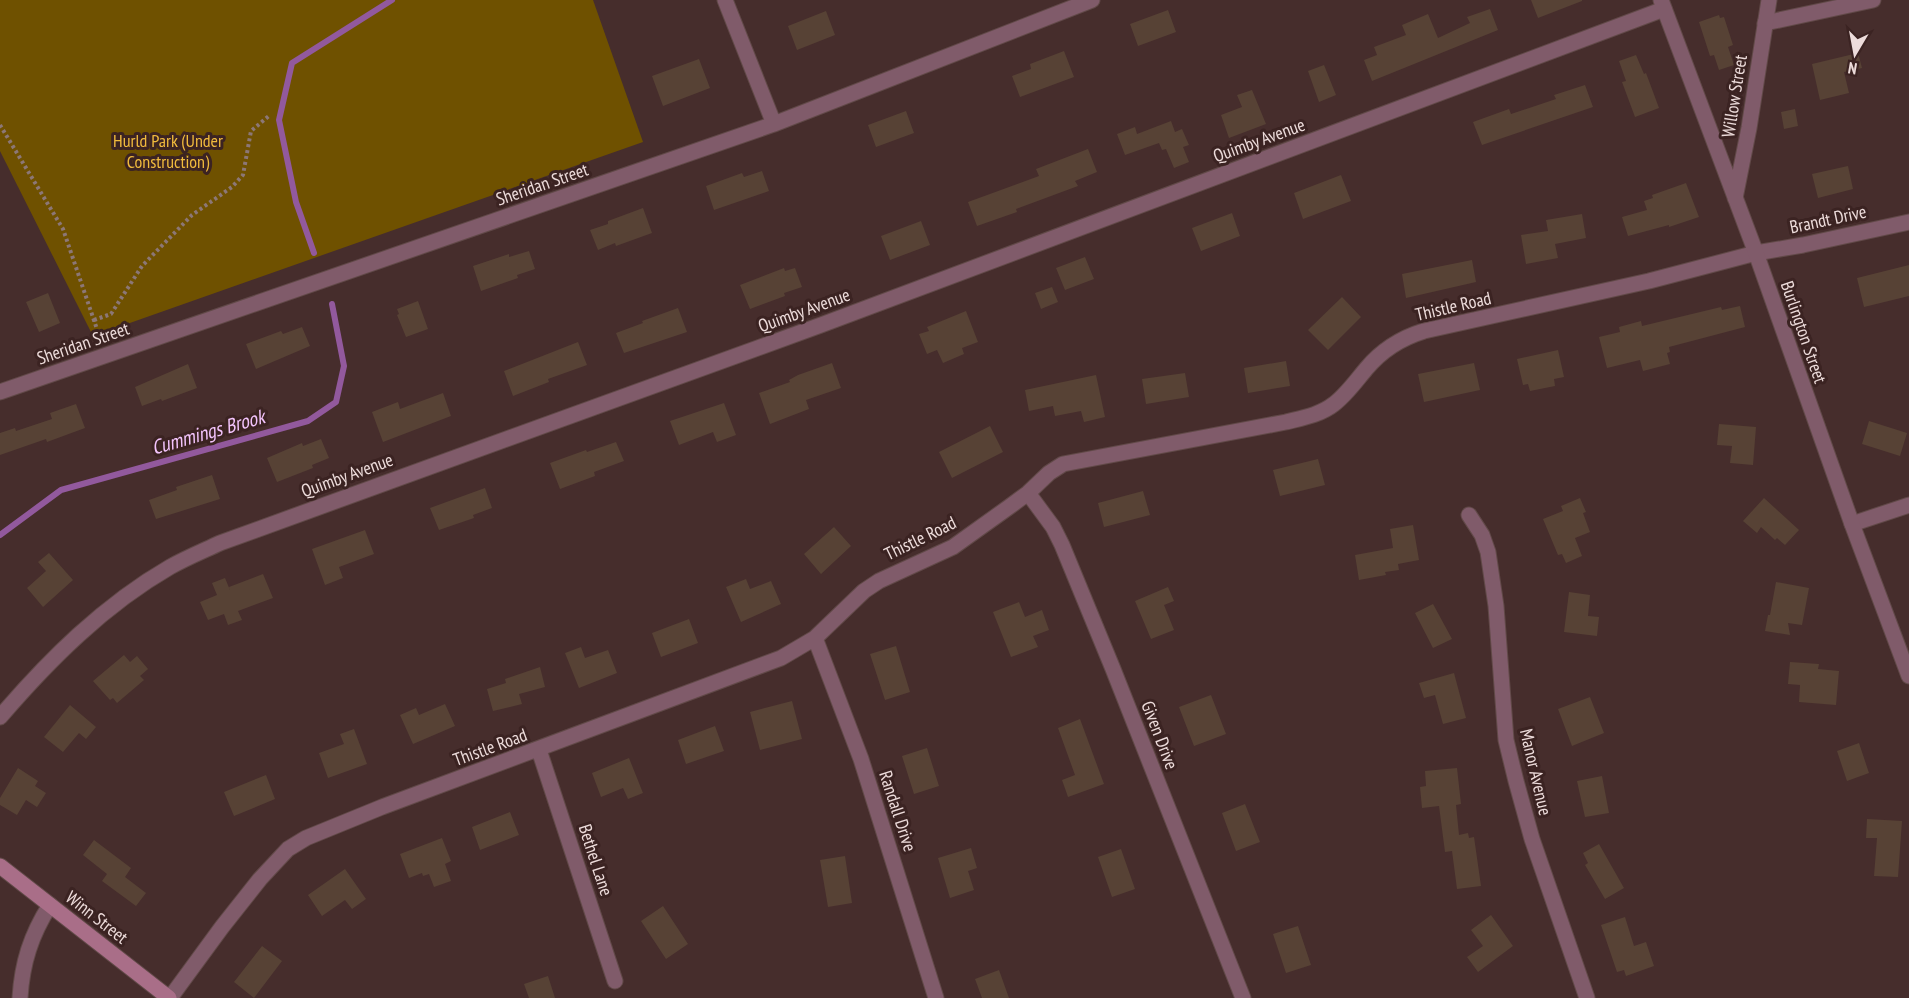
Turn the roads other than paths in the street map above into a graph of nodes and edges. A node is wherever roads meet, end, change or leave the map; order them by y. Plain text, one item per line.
1 (725, 0) edge
2 (1092, 0) edge
3 (1769, 0) edge
4 (1873, 0) edge
5 (1663, 5) edge
6 (1766, 23) junction
7 (774, 124) junction
8 (1735, 198) junction
9 (1909, 222) edge
10 (1756, 253) junction
11 (0, 392) edge
12 (1028, 493) junction
13 (1909, 506) edge
14 (1469, 515) dead end
15 (1852, 524) junction
16 (814, 638) junction
17 (1909, 676) edge
18 (0, 717) edge
19 (539, 750) junction
20 (0, 866) edge
21 (50, 905) junction
22 (615, 981) dead end
23 (20, 998) edge
24 (170, 998) edge
25 (936, 998) edge
26 (1243, 998) edge
27 (1587, 998) edge

1 - 7 street
2 - 7 street, Sheridan Street
3 - 6 street, Willow Street
4 - 6 street
5 - 8 street, Burlington Street
5 - 18 street, Quimby Avenue
6 - 8 street, Willow Street
7 - 11 street, Sheridan Street
8 - 10 street, Burlington Street
9 - 10 street, Brandt Drive
10 - 12 street, Thistle Road
10 - 15 street, Burlington Street
12 - 16 street, Thistle Road
12 - 26 street, Given Drive
13 - 15 street
14 - 27 street, Manor Avenue
15 - 17 street, Burlington Street
16 - 19 street, Thistle Road
16 - 25 street, Randall Drive
19 - 22 street, Bethel Lane
19 - 24 street, Thistle Road
20 - 21 main road, Winn Street
21 - 23 street
21 - 24 main road, Winn Street

